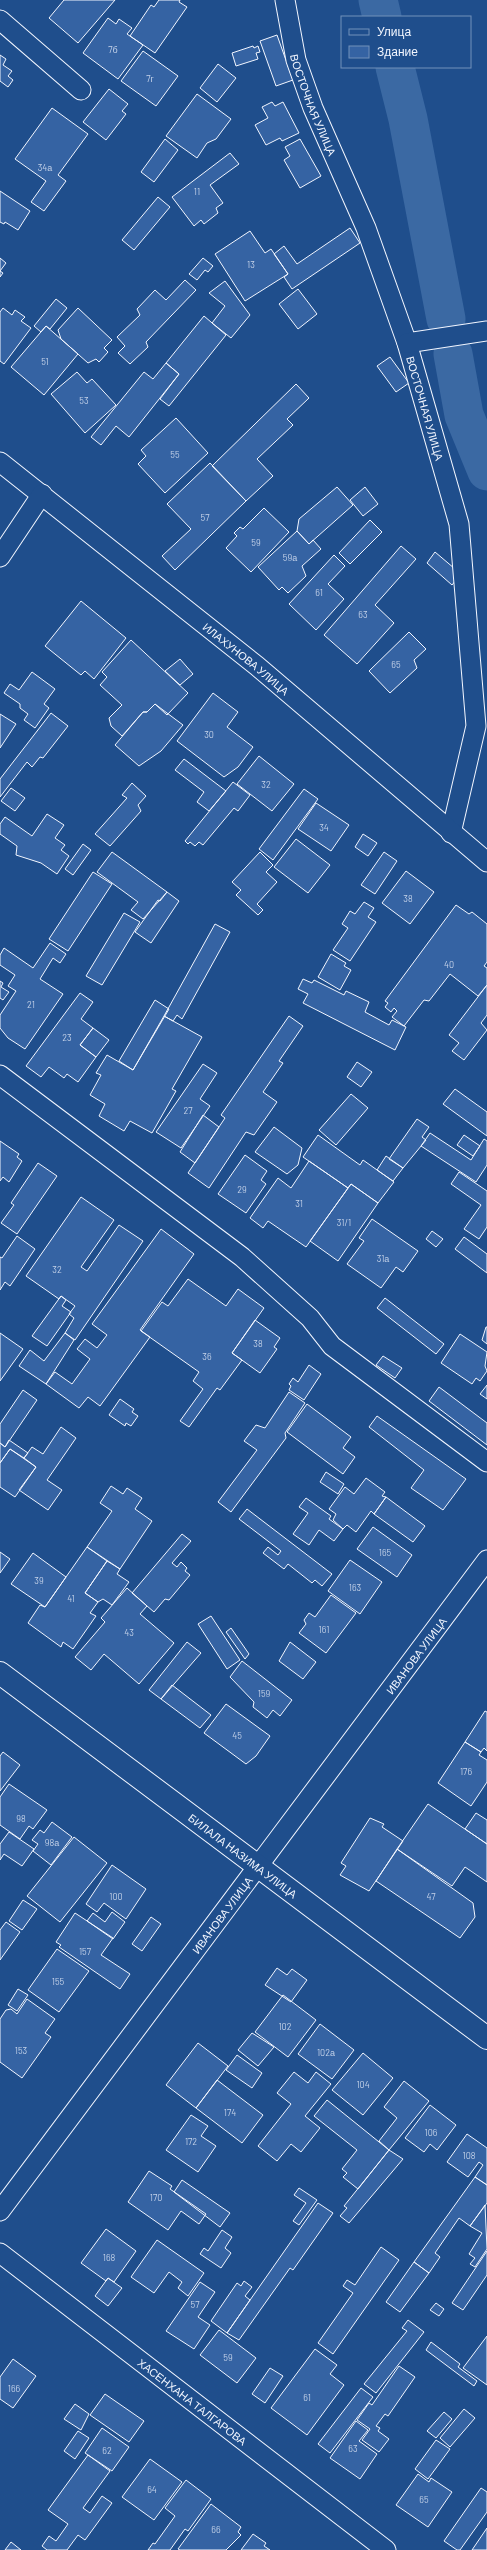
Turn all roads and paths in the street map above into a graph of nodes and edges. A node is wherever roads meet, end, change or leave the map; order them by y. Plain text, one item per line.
1 (285, 0) edge
2 (0, 20) edge
3 (81, 90) dead end
4 (487, 331) edge
5 (408, 343) junction
6 (0, 462) edge
7 (42, 494) junction
8 (0, 557) edge
9 (451, 833) junction
10 (487, 862) edge
11 (0, 1075) edge
12 (487, 1462) edge
13 (487, 1560) edge
14 (0, 1673) edge
15 (257, 1867) junction
16 (487, 2038) edge
17 (0, 2212) edge
18 (0, 2253) edge
19 (386, 2550) edge

1 - 5 street, ВОСТОЧНАЯ УЛИЦА
2 - 3 street
4 - 5 street
5 - 9 street, ВОСТОЧНАЯ УЛИЦА
6 - 7 street, ИЛАХУНОВА УЛИЦА
7 - 8 street
7 - 9 street, ИЛАХУНОВА УЛИЦА
9 - 10 street, ИЛАХУНОВА УЛИЦА
11 - 12 street
13 - 15 street, ИВАНОВА УЛИЦА
14 - 15 street, БИЛАЛА НАЗИМА УЛИЦА
15 - 16 street, БИЛАЛА НАЗИМА УЛИЦА
15 - 17 street, ИВАНОВА УЛИЦА
18 - 19 street, ХАСЕНХАНА ТАЛГАРОВА

